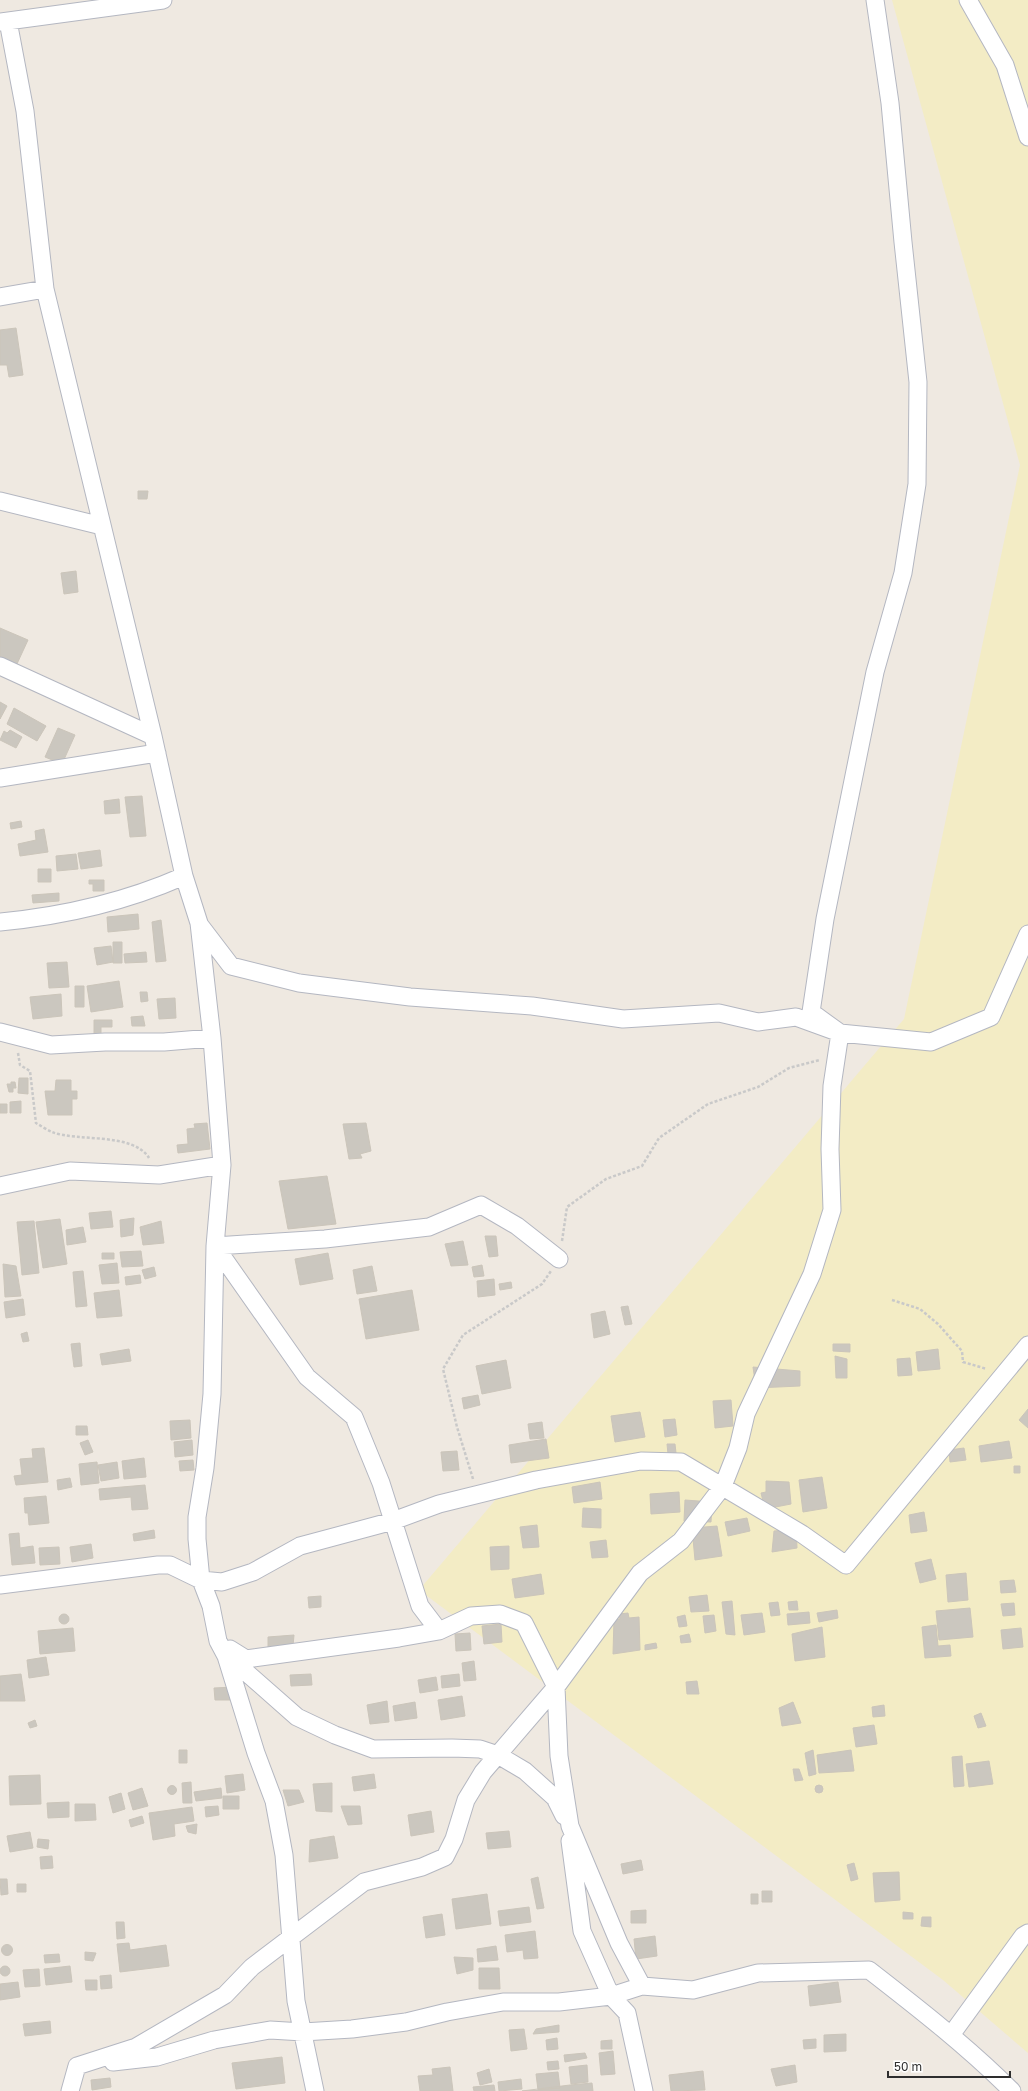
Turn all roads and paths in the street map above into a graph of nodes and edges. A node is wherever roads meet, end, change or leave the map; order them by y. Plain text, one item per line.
1 (163, 0) edge
2 (875, 0) edge
3 (968, 0) edge
4 (104, 4) edge
5 (4, 22) edge
6 (1028, 137) edge
7 (45, 289) junction
8 (0, 297) edge
9 (0, 501) edge
10 (102, 526) junction
11 (0, 666) edge
12 (153, 736) junction
13 (157, 753) junction
14 (0, 778) edge
15 (184, 876) junction
16 (0, 922) edge
17 (199, 923) junction
18 (1028, 934) edge
19 (4, 1033) edge
20 (840, 1033) junction
21 (212, 1038) junction
22 (827, 1057) dead end
23 (222, 1165) junction
24 (159, 1175) junction
25 (0, 1186) edge
26 (214, 1246) junction
27 (559, 1260) junction
28 (892, 1300) dead end
29 (1028, 1346) edge
30 (991, 1369) dead end
31 (723, 1486) junction
32 (477, 1493) junction
33 (393, 1521) junction
34 (201, 1580) junction
35 (0, 1585) edge
36 (438, 1631) junction
37 (218, 1641) junction
38 (556, 1687) junction
39 (498, 1755) junction
40 (570, 1826) junction
41 (1028, 1933) edge
42 (292, 1938) junction
43 (642, 1986) junction
44 (611, 1996) junction
45 (303, 2032) junction
46 (951, 2035) junction
47 (77, 2066) junction
48 (70, 2091) edge
49 (315, 2091) edge
50 (644, 2091) edge
51 (1012, 2091) edge

1 - 4 street
2 - 20 street
3 - 6 street
4 - 5 street
5 - 7 street
7 - 8 street
7 - 10 street
9 - 10 street
10 - 12 street
11 - 12 street
12 - 13 street
13 - 14 street
13 - 15 street
15 - 16 street
15 - 17 street
17 - 20 street
17 - 21 street
18 - 20 street
19 - 21 street
19 - 24 path
20 - 31 street
21 - 23 street
22 - 27 path
23 - 24 street
23 - 26 street
24 - 25 street
26 - 27 street
26 - 33 street
26 - 34 street
27 - 32 path
28 - 30 path
29 - 31 street
31 - 32 street
31 - 38 street
32 - 33 street
33 - 34 street
33 - 36 street
34 - 35 street
34 - 37 street
36 - 37 street
36 - 38 street
37 - 39 street
37 - 42 street
38 - 39 street
38 - 40 street
39 - 40 street
39 - 42 street
40 - 43 street
40 - 44 street
41 - 46 street
42 - 45 street
42 - 47 street
43 - 44 street
43 - 46 street
44 - 45 street
44 - 50 street
45 - 47 street
45 - 49 street
46 - 51 street
47 - 48 street

